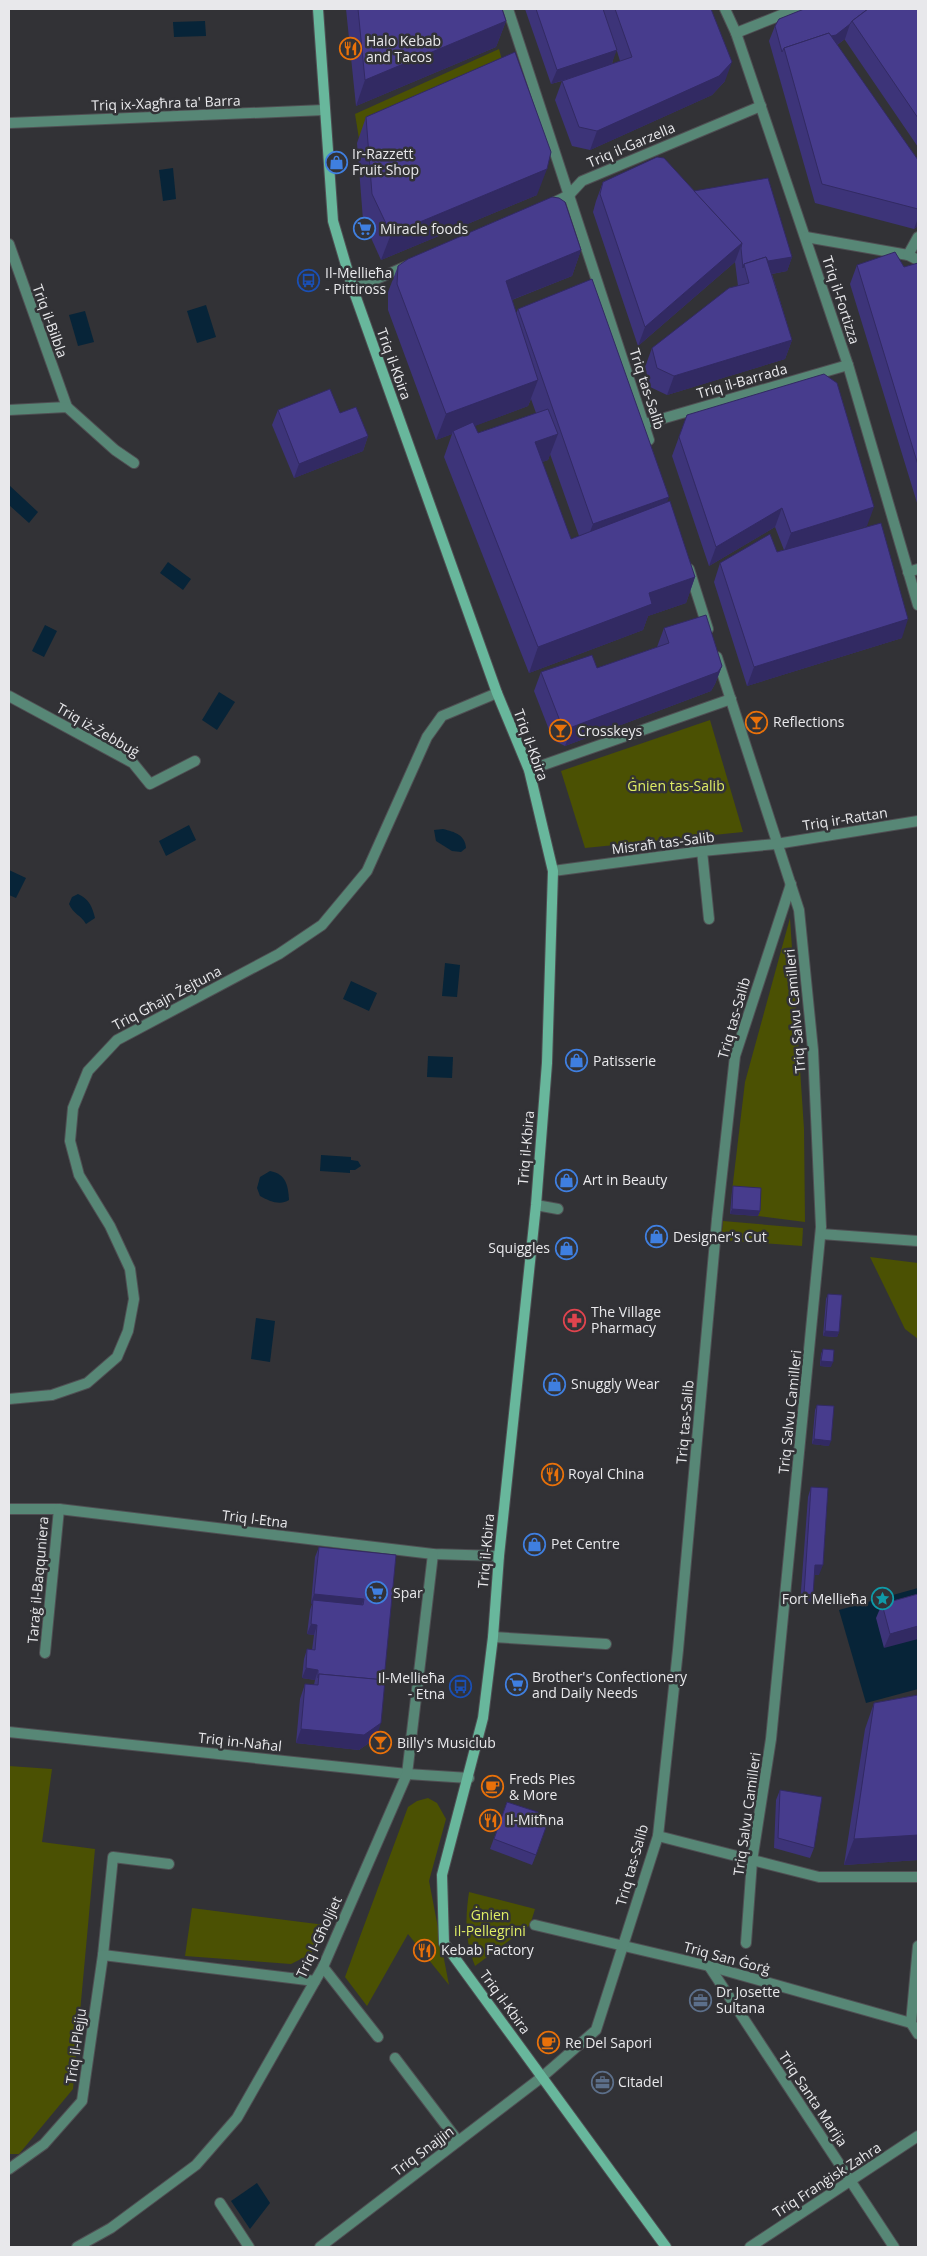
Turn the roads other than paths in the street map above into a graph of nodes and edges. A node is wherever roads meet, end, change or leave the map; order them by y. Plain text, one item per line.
1 (318, 9) edge
2 (508, 9) edge
3 (724, 9) edge
4 (796, 9) edge
5 (736, 33) junction
6 (761, 106) junction
7 (324, 110) junction
8 (9, 124) edge
9 (569, 195) junction
10 (541, 209) edge
11 (806, 237) junction
12 (918, 237) edge
13 (9, 244) edge
14 (908, 255) junction
15 (918, 260) edge
16 (416, 262) edge
17 (353, 289) junction
18 (848, 365) junction
19 (67, 407) junction
20 (9, 410) edge
21 (644, 424) junction
22 (652, 452) edge
23 (134, 463) dead end
24 (686, 557) edge
25 (913, 570) edge
26 (918, 605) edge
27 (497, 693) junction
28 (9, 696) edge
29 (731, 699) junction
30 (195, 761) dead end
31 (529, 770) junction
32 (918, 821) edge
33 (776, 844) junction
34 (702, 851) junction
35 (553, 871) junction
36 (791, 884) junction
37 (710, 919) dead end
38 (536, 1205) junction
39 (558, 1209) dead end
40 (821, 1234) junction
41 (918, 1241) edge
42 (9, 1398) edge
43 (9, 1509) edge
44 (59, 1509) junction
45 (432, 1554) junction
46 (499, 1556) junction
47 (493, 1637) junction
48 (606, 1644) dead end
49 (45, 1653) dead end
50 (9, 1732) edge
51 (408, 1774) junction
52 (469, 1778) junction
53 (658, 1836) junction
54 (752, 1861) junction
55 (169, 1864) dead end
56 (918, 1877) edge
57 (535, 1924) dead end
58 (746, 1943) dead end
59 (622, 1945) junction
60 (918, 1946) edge
61 (104, 1954) junction
62 (709, 1966) junction
63 (323, 1967) junction
64 (315, 1981) junction
65 (911, 2023) junction
66 (918, 2034) edge
67 (378, 2037) dead end
68 (395, 2058) dead end
69 (542, 2077) junction
70 (918, 2136) edge
71 (458, 2141) junction
72 (9, 2169) edge
73 (851, 2181) junction
74 (220, 2203) dead end
75 (77, 2247) edge
76 (249, 2247) edge
77 (320, 2247) edge
78 (666, 2247) edge
79 (750, 2247) edge
80 (894, 2247) edge

1 - 7 main road, Triq il-Kbira
2 - 9 street, Triq tas-Salib
3 - 5 street, Triq il-Fortizza
4 - 5 street
5 - 6 street, Triq il-Fortizza
6 - 9 street, Triq il-Garzella
6 - 11 street, Triq il-Fortizza
7 - 8 street, Triq ix-Xagħra ta' Barra
7 - 17 main road, Triq il-Kbira
9 - 10 street, Triq il-Garzella
9 - 21 street, Triq tas-Salib
11 - 14 street
11 - 18 street, Triq il-Fortizza
12 - 14 street
13 - 19 street, Triq il-Bilbla
14 - 15 street
16 - 17 street
17 - 27 main road, Triq il-Kbira
18 - 21 street, Triq il-Barrada
18 - 25 street, Triq il-Fortizza
19 - 20 street
19 - 23 street
21 - 22 street, Triq tas-Salib
24 - 29 street
25 - 26 street, Triq il-Fortizza
27 - 31 main road, Triq il-Kbira
27 - 42 street, Triq Għajn Żejtuna
28 - 30 street, Triq iż-Żebbuġ
29 - 31 street
29 - 33 street
31 - 35 main road, Triq il-Kbira
32 - 33 street, Triq ir-Rattan
33 - 34 street, Misraħ tas-Salib
33 - 36 street
34 - 35 street, Misraħ tas-Salib
34 - 37 street
35 - 38 main road, Triq il-Kbira
36 - 40 street, Triq Salvu Camilleri
36 - 53 street, Triq tas-Salib
38 - 39 street
38 - 46 main road, Triq il-Kbira
40 - 41 street
40 - 54 street, Triq Salvu Camilleri
43 - 44 street, Triq l-Etna
44 - 45 street, Triq l-Etna
44 - 49 street, Taraġ il-Baqquniera
45 - 46 street, Triq l-Etna
45 - 51 street, Triq l-Għoljiet
46 - 47 main road, Triq il-Kbira
47 - 48 street
47 - 52 main road, Triq il-Kbira
50 - 51 street, Triq in-Naħal
51 - 52 street, Triq in-Naħal
51 - 63 street, Triq l-Għoljiet
52 - 69 main road, Triq il-Kbira
53 - 54 street
53 - 59 street, Triq tas-Salib
54 - 56 street
54 - 58 street, Triq Salvu Camilleri
55 - 61 street, Triq il-Plejju
57 - 59 street, Triq San Ġorġ
59 - 62 street, Triq San Ġorġ
59 - 69 street, Triq tas-Salib
60 - 65 street
61 - 64 street
61 - 72 street, Triq il-Plejju
62 - 65 street, Triq San Ġorġ
62 - 73 street, Triq Santa Marija
63 - 64 street, Triq l-Għoljiet
63 - 67 street
64 - 75 street, Triq l-Għoljiet
65 - 66 street
68 - 71 street
69 - 71 street, Triq Snajjin
69 - 78 main road, Triq il-Kbira
70 - 73 street, Triq Franġisk Zahra
71 - 77 street, Triq Snajjin
73 - 79 street, Triq Franġisk Zahra
73 - 80 street, Triq Santa Marija
74 - 76 street

